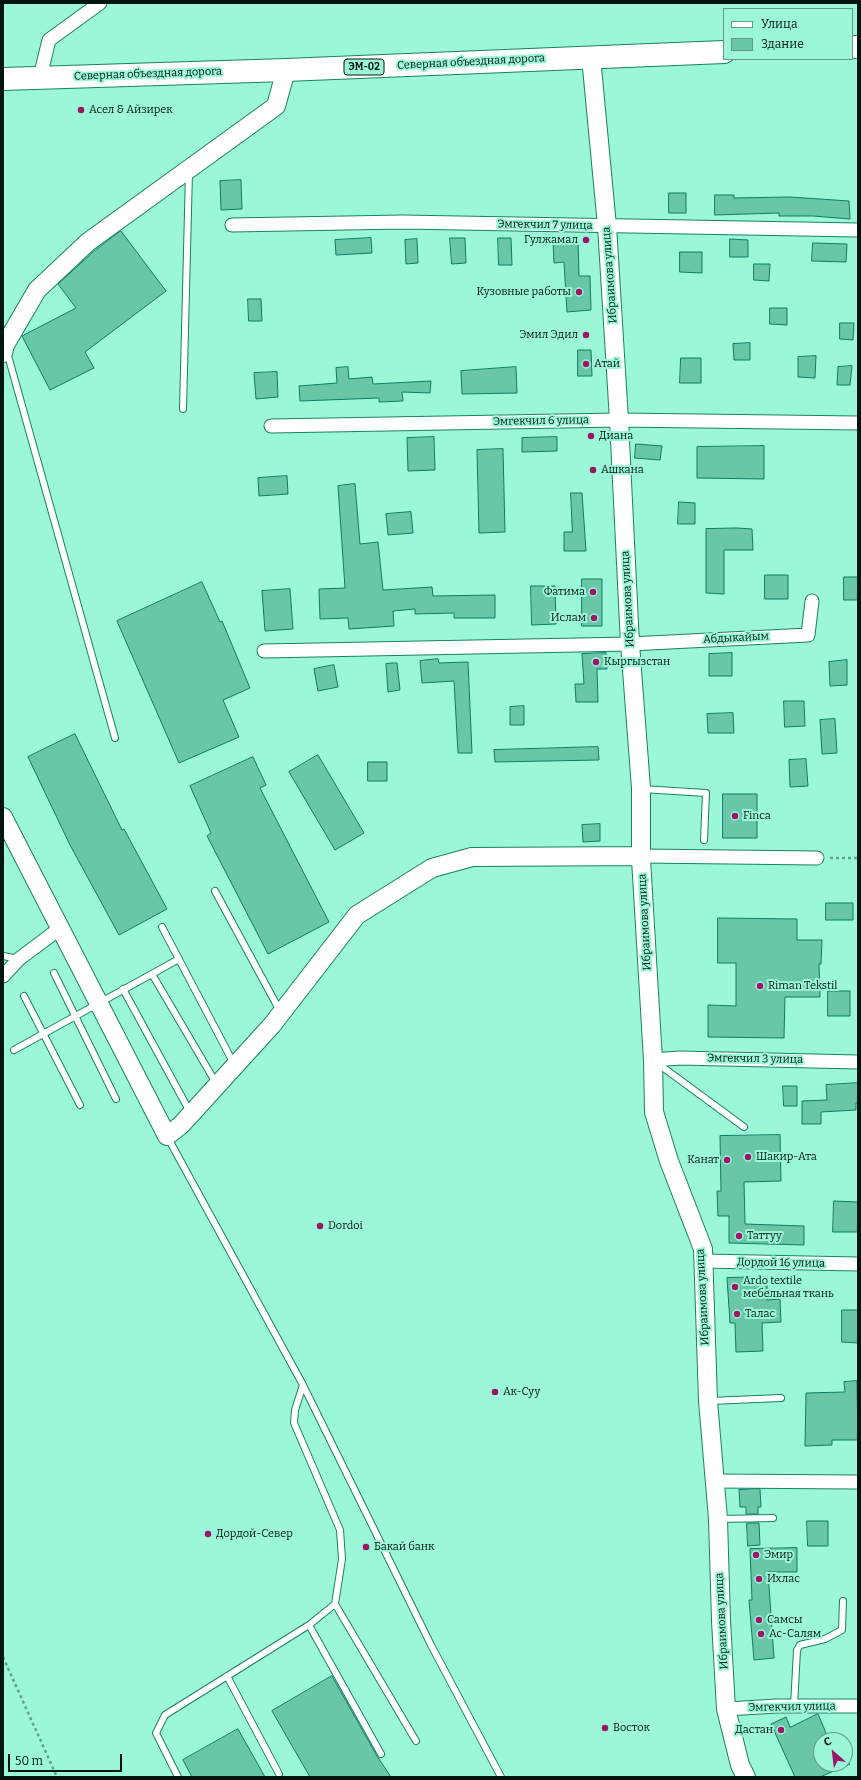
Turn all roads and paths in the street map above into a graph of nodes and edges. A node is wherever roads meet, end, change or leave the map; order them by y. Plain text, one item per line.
1 (100, 3) edge
2 (723, 52) edge
3 (592, 56) junction
4 (286, 70) junction
5 (40, 77) junction
6 (3, 79) edge
7 (189, 169) junction
8 (232, 225) dead end
9 (607, 226) junction
10 (858, 230) edge
11 (4, 348) edge
12 (183, 409) dead end
13 (619, 420) junction
14 (858, 423) edge
15 (271, 426) dead end
16 (812, 601) dead end
17 (630, 644) junction
18 (264, 651) dead end
19 (115, 738) dead end
20 (641, 788) junction
21 (3, 817) edge
22 (704, 840) dead end
23 (642, 856) junction
24 (817, 858) joint
25 (858, 858) edge
26 (215, 891) dead end
27 (162, 927) dead end
28 (59, 929) junction
29 (3, 956) edge
30 (19, 959) junction
31 (179, 959) junction
32 (54, 973) dead end
33 (152, 974) junction
34 (3, 976) edge
35 (123, 989) junction
36 (24, 996) dead end
37 (97, 1003) junction
38 (281, 1013) junction
39 (75, 1015) junction
40 (44, 1033) junction
41 (14, 1050) dead end
42 (653, 1060) junction
43 (858, 1062) edge
44 (235, 1065) junction
45 (217, 1085) junction
46 (116, 1099) dead end
47 (80, 1105) dead end
48 (191, 1114) junction
49 (744, 1127) dead end
50 (167, 1136) junction
51 (703, 1261) junction
52 (858, 1264) edge
53 (303, 1385) junction
54 (781, 1398) dead end
55 (708, 1401) junction
56 (714, 1481) junction
57 (858, 1482) edge
58 (773, 1518) dead end
59 (718, 1519) junction
60 (843, 1601) dead end
61 (335, 1604) junction
62 (308, 1625) junction
63 (3, 1658) edge
64 (226, 1676) junction
65 (794, 1706) junction
66 (858, 1706) edge
67 (726, 1709) junction
68 (416, 1741) dead end
69 (381, 1754) dead end
70 (279, 1774) dead end
71 (57, 1777) edge
72 (178, 1777) edge
73 (501, 1777) edge
74 (746, 1777) edge

1 - 5 street
2 - 3 highway, Северная объездная дорога / ЭМ-02
3 - 4 highway, Северная объездная дорога / ЭМ-02
3 - 9 main road, Ибраимова улица
4 - 5 highway, Северная объездная дорога / ЭМ-02
4 - 7 main road
5 - 6 highway, Северная объездная дорога / ЭМ-02
7 - 11 main road
7 - 12 lane
8 - 9 street, Эмгекчил 7 улица
9 - 10 street, Эмгекчил 7 улица
9 - 13 main road, Ибраимова улица
11 - 19 lane
13 - 14 street, Эмгекчил 6 улица
13 - 15 street, Эмгекчил 6 улица
13 - 17 main road, Ибраимова улица
16 - 17 street, Абдыкайым
17 - 18 street
17 - 20 main road, Ибраимова улица
20 - 22 lane
20 - 23 main road, Ибраимова улица
21 - 28 main road
23 - 24 street
23 - 38 main road
23 - 42 main road, Ибраимова улица
24 - 25 path
26 - 38 lane
27 - 31 lane
28 - 30 street
28 - 37 main road
29 - 30 lane
30 - 34 street
31 - 33 lane
31 - 44 lane
32 - 39 lane
33 - 35 lane
33 - 45 lane
35 - 37 lane
35 - 48 lane
36 - 40 lane
37 - 39 lane
37 - 50 main road
38 - 44 main road
39 - 40 lane
39 - 46 lane
40 - 41 lane
40 - 47 lane
42 - 43 street, Эмгекчил 3 улица
42 - 49 lane
42 - 51 main road, Ибраимова улица
44 - 45 main road
45 - 48 main road
48 - 50 main road
50 - 53 lane
51 - 52 street, Дордой 16 улица
51 - 55 main road, Ибраимова улица
53 - 61 lane
53 - 73 lane
54 - 55 lane
55 - 56 main road, Ибраимова улица
56 - 57 street
56 - 59 main road, Ибраимова улица
58 - 59 lane
59 - 67 main road, Ибраимова улица
60 - 65 lane
61 - 62 lane
61 - 68 lane
62 - 64 lane
62 - 69 lane
63 - 71 path
64 - 70 lane
64 - 72 lane
65 - 66 street, Эмгекчил улица
65 - 67 street, Эмгекчил улица
67 - 74 main road, Ибраимова улица

